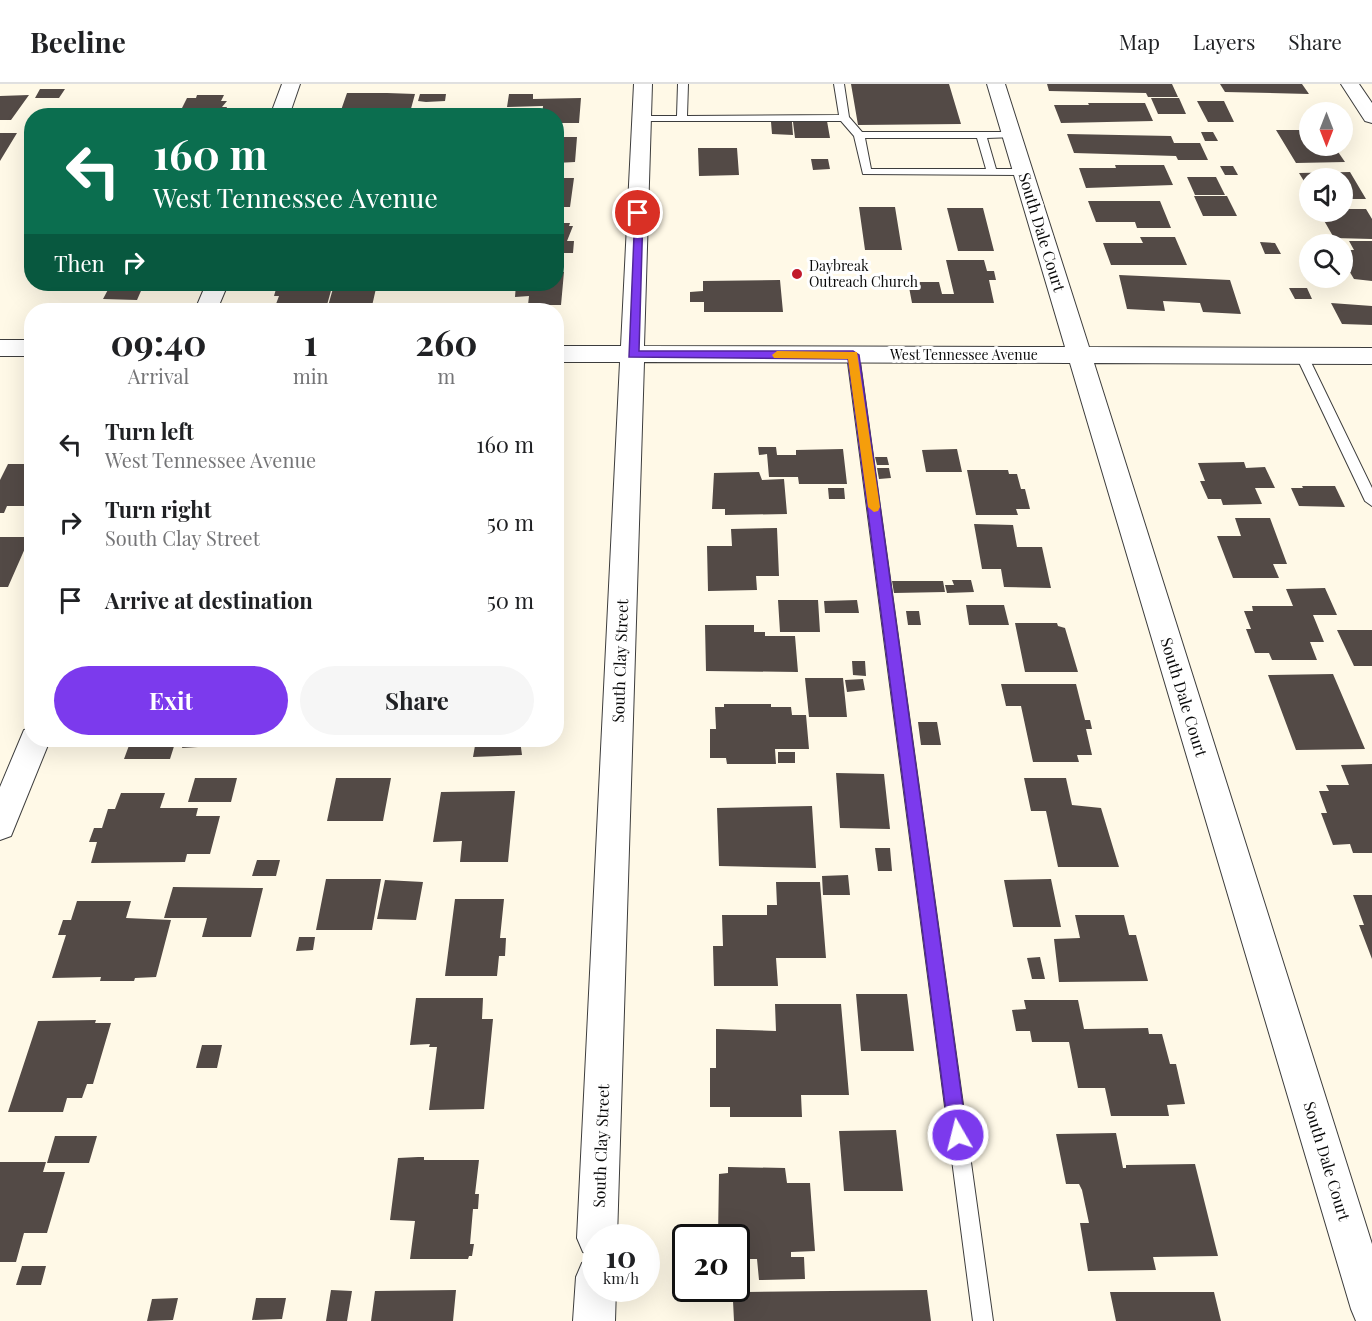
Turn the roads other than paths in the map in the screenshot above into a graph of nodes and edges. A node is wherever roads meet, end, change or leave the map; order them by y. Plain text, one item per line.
1 (291, 84) edge
2 (644, 84) edge
3 (683, 84) edge
4 (839, 84) edge
5 (996, 84) edge
6 (1350, 84) edge
7 (282, 108) edge
8 (1372, 117) edge
9 (681, 118) junction
10 (844, 118) junction
11 (642, 119) junction
12 (859, 135) junction
13 (981, 135) junction
14 (1012, 135) junction
15 (992, 172) junction
16 (1024, 172) junction
17 (0, 348) edge
18 (24, 348) edge
19 (564, 354) edge
20 (633, 355) junction
21 (853, 355) junction
22 (1080, 356) junction
23 (1302, 356) junction
24 (1372, 356) edge
25 (1372, 501) edge
26 (31, 747) edge
27 (0, 825) edge
28 (598, 1224) edge
29 (595, 1302) edge
30 (1372, 1309) edge
31 (594, 1321) edge
32 (983, 1321) edge

1 - 7 street
2 - 11 street, South Clay Street
3 - 9 lane
4 - 10 lane
5 - 14 street, South Dale Court
6 - 8 street
9 - 10 lane
9 - 11 lane
10 - 12 lane
11 - 20 street, South Clay Street
12 - 13 lane
12 - 15 lane
13 - 14 lane
13 - 15 lane
14 - 16 street, South Dale Court
15 - 16 lane
16 - 22 street, South Dale Court
17 - 18 street
19 - 20 street, West Tennessee Avenue
20 - 21 street, West Tennessee Avenue
20 - 28 street, South Clay Street
21 - 22 street, West Tennessee Avenue
21 - 32 lane
22 - 23 street, West Tennessee Avenue
22 - 30 street, South Dale Court
23 - 24 street, West Tennessee Avenue
23 - 25 lane
26 - 27 street
29 - 31 street

